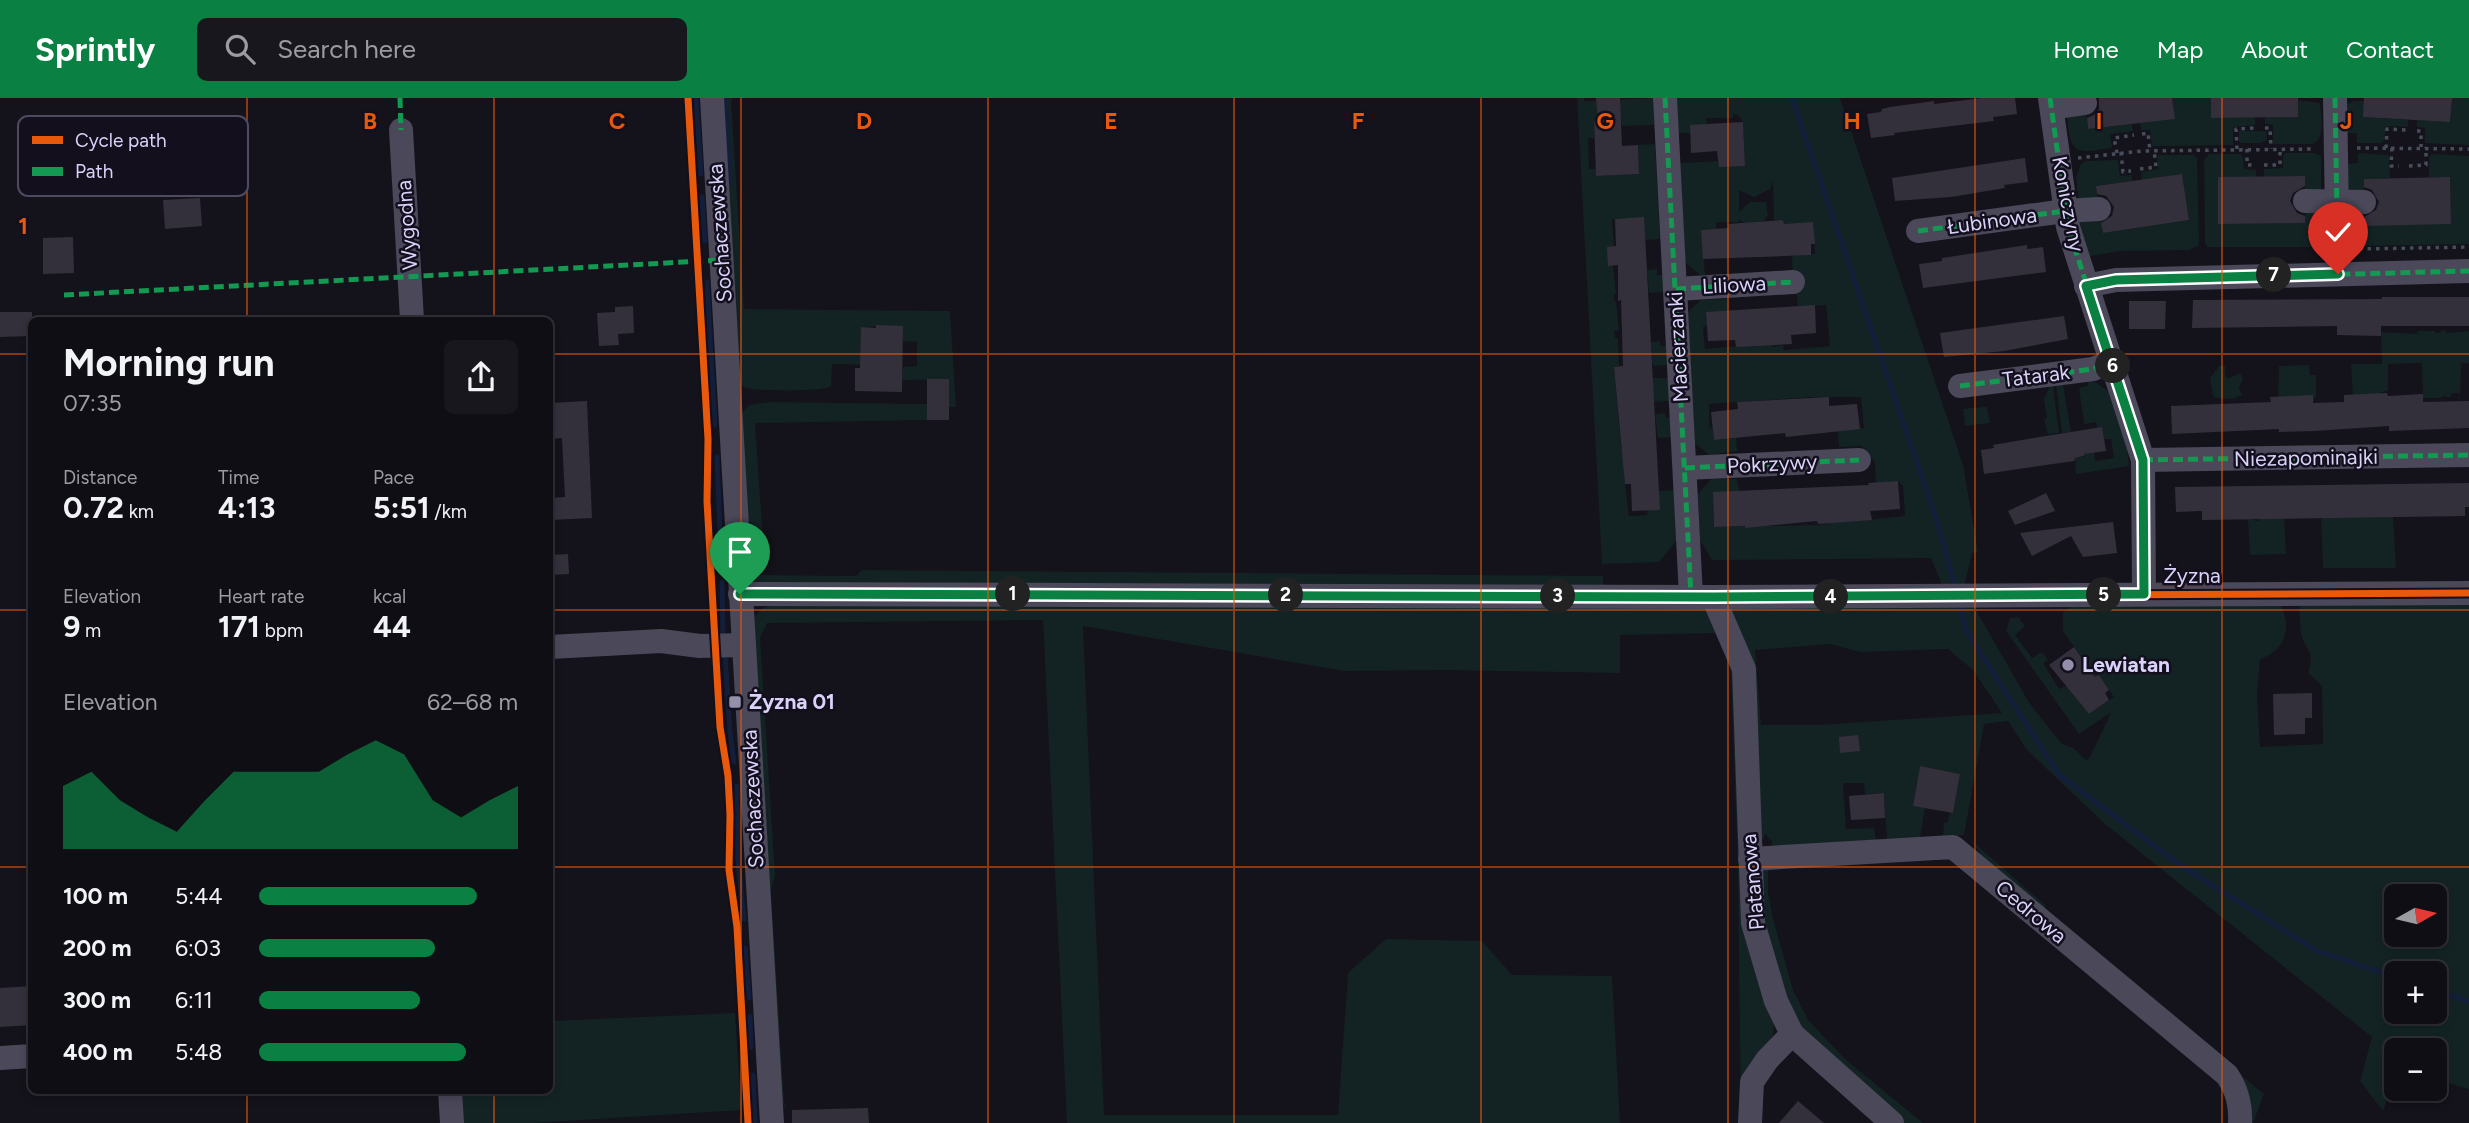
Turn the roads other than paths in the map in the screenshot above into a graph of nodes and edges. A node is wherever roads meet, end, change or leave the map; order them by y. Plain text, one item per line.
1 (712, 98) edge
2 (1665, 98) edge
3 (2335, 98) edge
4 (2051, 103) edge
5 (2085, 103) dead end
6 (401, 130) dead end
7 (2305, 201) dead end
8 (2337, 202) junction
9 (2364, 202) dead end
10 (2099, 209) dead end
11 (2065, 211) junction
12 (1918, 231) dead end
13 (2469, 271) edge
14 (2338, 274) junction
15 (1793, 282) dead end
16 (2086, 286) junction
17 (1676, 289) junction
18 (412, 317) edge
19 (2111, 362) junction
20 (1960, 386) dead end
21 (2469, 455) edge
22 (1859, 460) dead end
23 (2143, 460) junction
24 (1685, 468) junction
25 (2469, 593) edge
26 (740, 594) junction
27 (2144, 594) junction
28 (1702, 597) junction
29 (744, 645) junction
30 (553, 647) edge
31 (1750, 859) junction
32 (1792, 1034) junction
33 (28, 1056) edge
34 (0, 1058) edge
35 (450, 1094) edge
36 (452, 1123) edge
37 (772, 1123) edge
38 (1750, 1123) edge
39 (1892, 1123) edge
40 (2240, 1123) edge

1 - 26 street, Sochaczewska
2 - 17 street, Macierzanki
3 - 8 street
4 - 5 street
4 - 11 street, Koniczyny
6 - 18 street, Wygodna
7 - 8 street
8 - 9 street
8 - 14 street
10 - 11 street, Łubinowa
11 - 12 street, Łubinowa
11 - 16 street, Koniczyny
13 - 14 street
14 - 16 street
15 - 17 street, Liliowa
16 - 19 street, Koniczyny
17 - 24 street, Macierzanki
19 - 20 street, Tatarak
19 - 23 street, Koniczyny
21 - 23 street, Niezapominajki
22 - 24 street, Pokrzywy
23 - 27 street, Koniczyny
24 - 28 street, Macierzanki
25 - 27 street, Żyzna
26 - 28 street, Żyzna
26 - 29 street, Sochaczewska
27 - 28 street, Żyzna
28 - 31 street, Platanowa
29 - 30 street
29 - 37 street, Sochaczewska
31 - 32 street, Platanowa
31 - 40 street, Cedrowa
32 - 38 street
32 - 39 street, Platanowa
33 - 34 street
35 - 36 street

